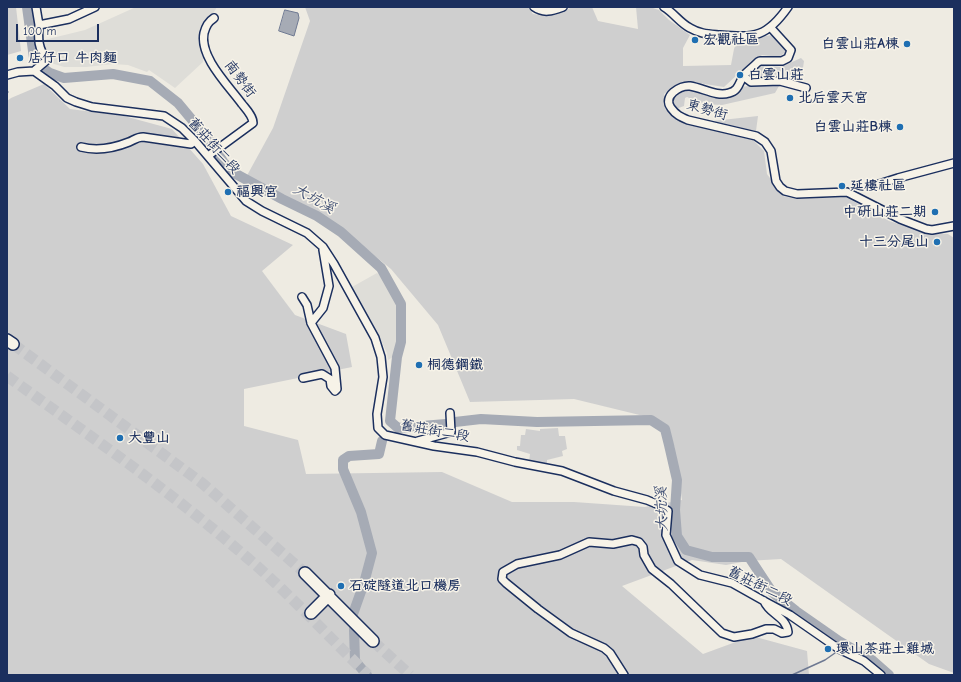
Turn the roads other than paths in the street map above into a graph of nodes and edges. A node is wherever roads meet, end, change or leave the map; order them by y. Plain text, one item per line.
1 (36, 7) edge
2 (95, 7) edge
3 (534, 7) edge
4 (563, 7) edge
5 (664, 7) edge
6 (788, 7) edge
7 (214, 18) dead end
8 (39, 25) junction
9 (771, 28) junction
10 (35, 70) junction
11 (7, 74) edge
12 (744, 76) junction
13 (806, 88) dead end
14 (195, 141) junction
15 (81, 147) dead end
16 (210, 155) junction
17 (954, 163) edge
18 (873, 184) dead end
19 (954, 226) edge
20 (323, 248) junction
21 (302, 297) dead end
22 (311, 323) junction
23 (303, 378) dead end
24 (450, 413) dead end
25 (415, 442) junction
26 (305, 573) tunnel mouth
27 (329, 595) junction
28 (764, 601) junction
29 (311, 613) dead end
30 (373, 641) tunnel mouth
31 (624, 675) edge
32 (882, 675) edge

1 - 8 street
2 - 8 street
3 - 4 street
5 - 9 street
6 - 9 street
7 - 16 street, 南勢街
8 - 10 street
9 - 12 street, 東勢街
10 - 11 street
10 - 14 street, 舊莊街二段
12 - 13 street
12 - 19 street, 東勢街
14 - 15 street
14 - 16 street, 舊莊街二段
16 - 20 street, 舊莊街二段
17 - 18 street
20 - 22 street
20 - 25 street, 舊莊街二段
21 - 22 street
22 - 23 street
24 - 25 street
25 - 28 street, 舊莊街二段
26 - 27 highway
27 - 29 highway
27 - 30 highway
28 - 31 street
28 - 32 street, 舊莊街二段

